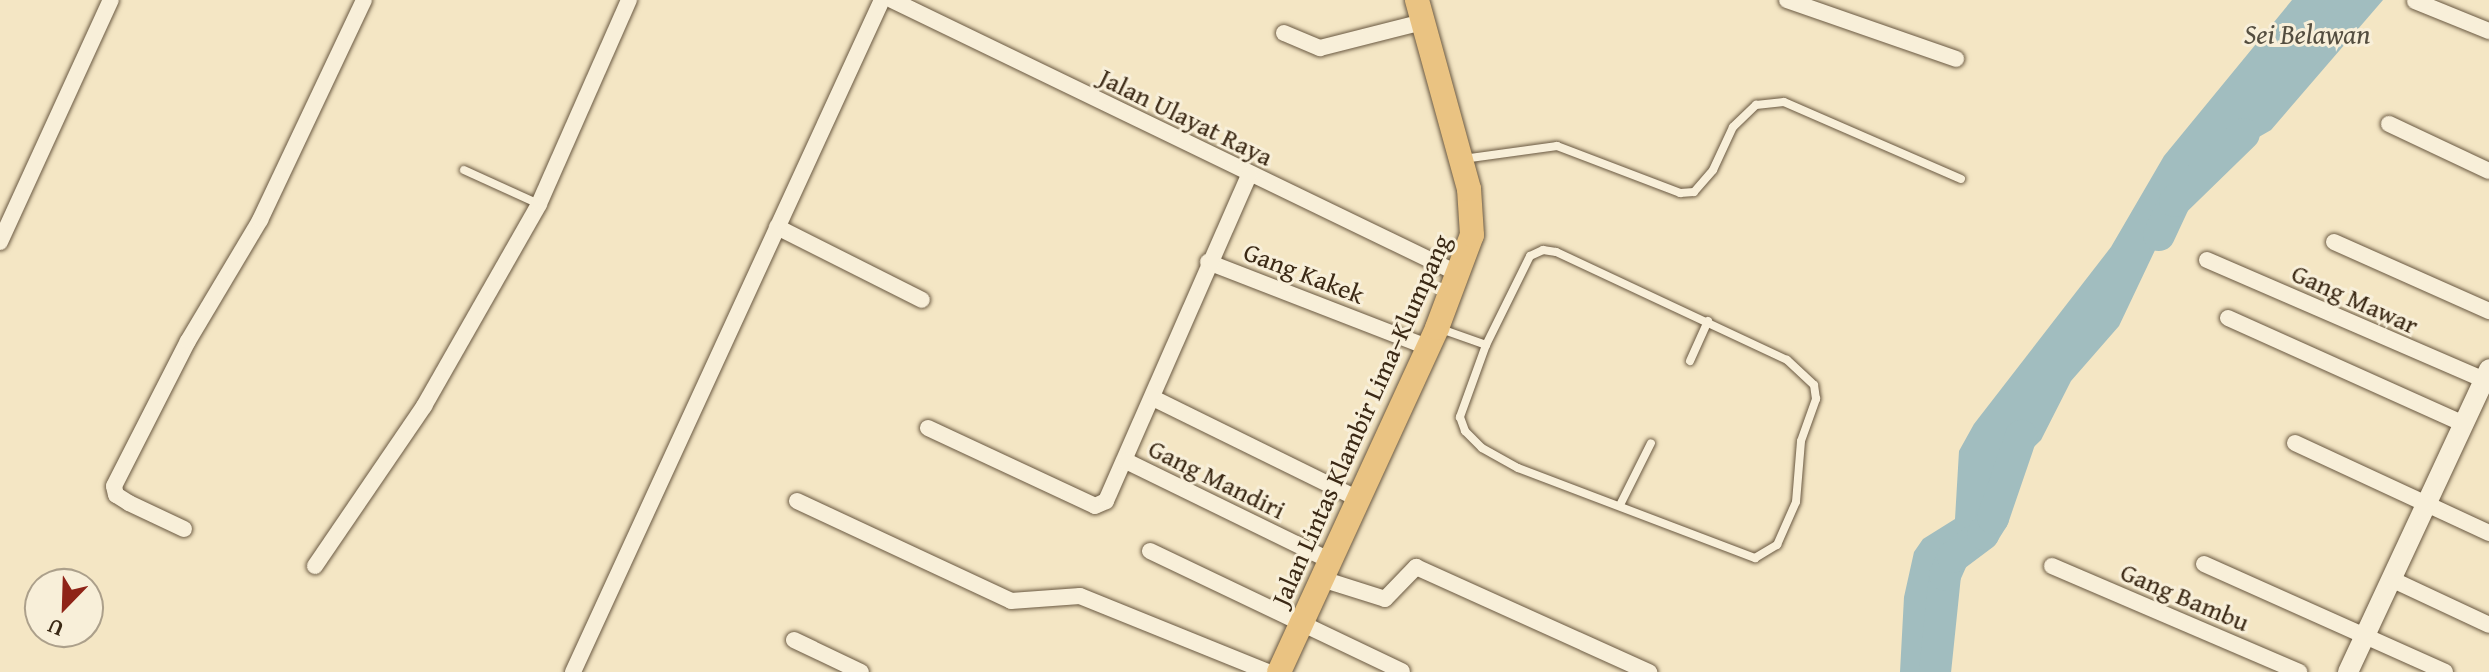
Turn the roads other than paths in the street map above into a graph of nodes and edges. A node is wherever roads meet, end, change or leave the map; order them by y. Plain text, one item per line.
1 (111, 0) edge
2 (364, 0) edge
3 (629, 0) edge
4 (882, 0) edge
5 (892, 0) edge
6 (1787, 0) edge
7 (2415, 1) edge
8 (1420, 11) edge
9 (2489, 31) edge
10 (1284, 33) dead end
11 (1956, 59) dead end
12 (2389, 124) dead end
13 (1461, 159) junction
14 (464, 170) dead end
15 (2489, 171) edge
16 (1249, 175) junction
17 (1961, 179) dead end
18 (539, 204) junction
19 (777, 227) junction
20 (0, 242) edge
21 (2334, 242) dead end
22 (2207, 260) dead end
23 (1208, 262) junction
24 (1459, 274) junction
25 (922, 300) dead end
26 (2489, 311) edge
27 (2228, 318) dead end
28 (1708, 321) junction
29 (1432, 337) junction
30 (1486, 345) junction
31 (1690, 361) dead end
32 (2487, 377) edge
33 (1153, 398) junction
34 (2464, 424) junction
35 (928, 428) dead end
36 (1651, 443) dead end
37 (2295, 443) dead end
38 (1126, 461) junction
39 (1358, 499) junction
40 (797, 501) dead end
41 (1620, 505) junction
42 (2426, 505) junction
43 (184, 529) dead end
44 (2489, 533) edge
45 (1150, 551) dead end
46 (2204, 564) dead end
47 (315, 566) dead end
48 (2052, 566) dead end
49 (1326, 570) junction
50 (2391, 579) junction
51 (1303, 623) junction
52 (2489, 625) edge
53 (2366, 633) junction
54 (794, 640) dead end
55 (1402, 671) edge
56 (573, 672) edge
57 (861, 672) edge
58 (1268, 672) edge
59 (1279, 672) edge
60 (1649, 672) edge
61 (2299, 672) edge
62 (2348, 672) edge
63 (2445, 672) edge

1 - 20 street
2 - 43 street
3 - 18 street
4 - 19 street
5 - 16 street, Jalan Ulayat Raya
6 - 11 street
7 - 9 street
8 - 10 street
8 - 13 main road, Jalan Lintas Klambir Lima–Klumpang
12 - 15 street
13 - 17 lane
13 - 24 main road, Jalan Lintas Klambir Lima–Klumpang
14 - 18 lane
16 - 23 street
16 - 24 street, Jalan Ulayat Raya
18 - 47 street
19 - 25 street
19 - 56 street
21 - 26 street
22 - 32 street, Gang Mawar
23 - 29 street, Gang Kakek
23 - 33 street
24 - 29 main road, Jalan Lintas Klambir Lima–Klumpang
27 - 34 street
28 - 30 lane
28 - 31 lane
28 - 41 lane
29 - 30 lane
29 - 39 main road, Jalan Lintas Klambir Lima–Klumpang
30 - 41 lane
32 - 34 street
33 - 38 street
33 - 39 street
34 - 42 street
35 - 38 street
36 - 41 lane
37 - 42 street
38 - 49 street, Gang Mandiri
39 - 49 main road, Jalan Lintas Klambir Lima–Klumpang
40 - 58 street
42 - 44 street
42 - 50 street
45 - 51 street
46 - 53 street
48 - 61 street, Gang Bambu
49 - 51 main road, Jalan Lintas Klambir Lima–Klumpang
49 - 60 street, Gang Mandiri
50 - 52 street
50 - 53 street
51 - 55 street
51 - 59 main road, Jalan Lintas Klambir Lima–Klumpang
53 - 62 street
53 - 63 street
54 - 57 street

